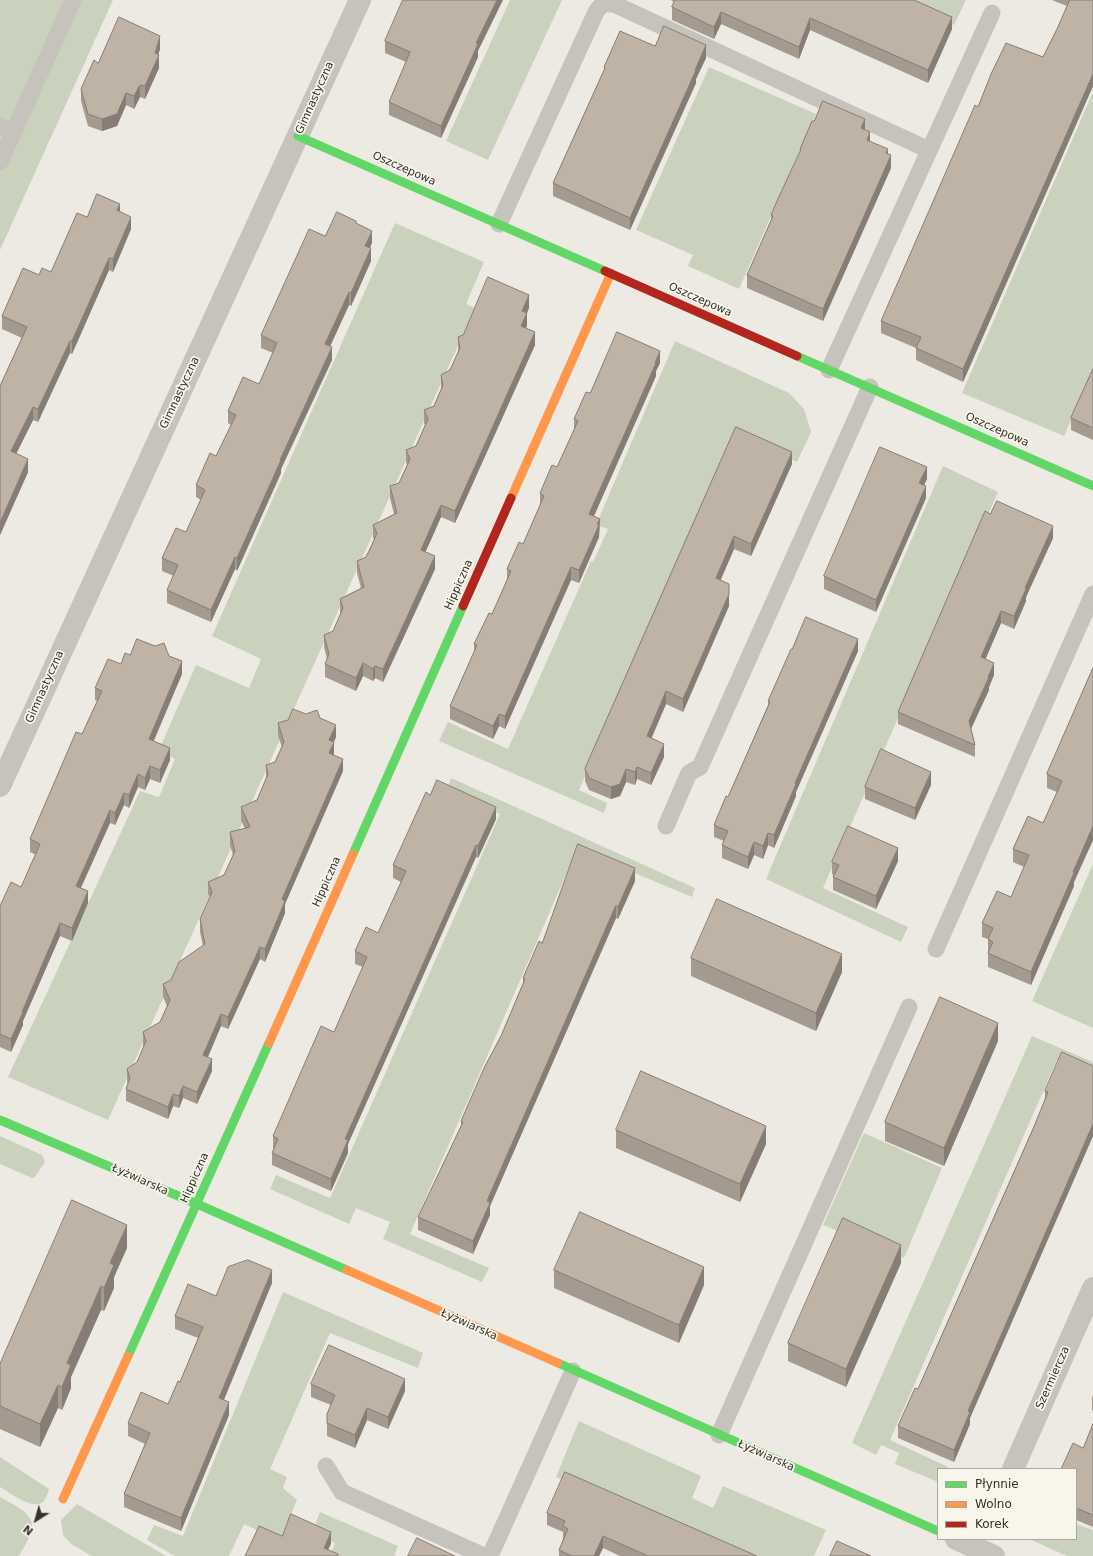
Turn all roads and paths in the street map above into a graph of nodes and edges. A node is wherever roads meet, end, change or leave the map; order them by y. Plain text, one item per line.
1 (73, 0) edge
2 (360, 0) edge
3 (992, 13) dead end
4 (7, 129) edge
5 (298, 136) junction
6 (929, 150) junction
7 (0, 162) edge
8 (499, 224) junction
9 (611, 273) junction
10 (829, 370) junction
11 (870, 387) junction
12 (1093, 486) edge
13 (1093, 594) edge
14 (0, 786) edge
15 (666, 826) dead end
16 (936, 949) dead end
17 (909, 1007) dead end
18 (0, 1120) edge
19 (197, 1204) junction
20 (1093, 1288) edge
21 (573, 1371) junction
22 (719, 1435) junction
23 (326, 1466) dead end
24 (1013, 1468) edge
25 (63, 1499) dead end
26 (937, 1531) edge
27 (958, 1540) edge
28 (982, 1550) edge
29 (484, 1556) edge
30 (490, 1556) edge

1 - 4 lane
2 - 5 street, Gimnastyczna
3 - 6 lane
4 - 7 lane
5 - 8 street, Oszczepowa
5 - 14 street, Gimnastyczna
6 - 8 lane
6 - 10 lane
8 - 9 street, Oszczepowa
9 - 10 street, Oszczepowa
9 - 19 street, Hippiczna
10 - 11 street, Oszczepowa
11 - 12 street, Oszczepowa
11 - 15 lane
13 - 16 lane
17 - 22 lane
18 - 19 street, Łyżwiarska
19 - 21 street, Łyżwiarska
19 - 25 street, Hippiczna
20 - 24 street, Szermiercza
21 - 22 street, Łyżwiarska
21 - 30 lane
22 - 26 street, Łyżwiarska
23 - 29 lane
27 - 28 street

